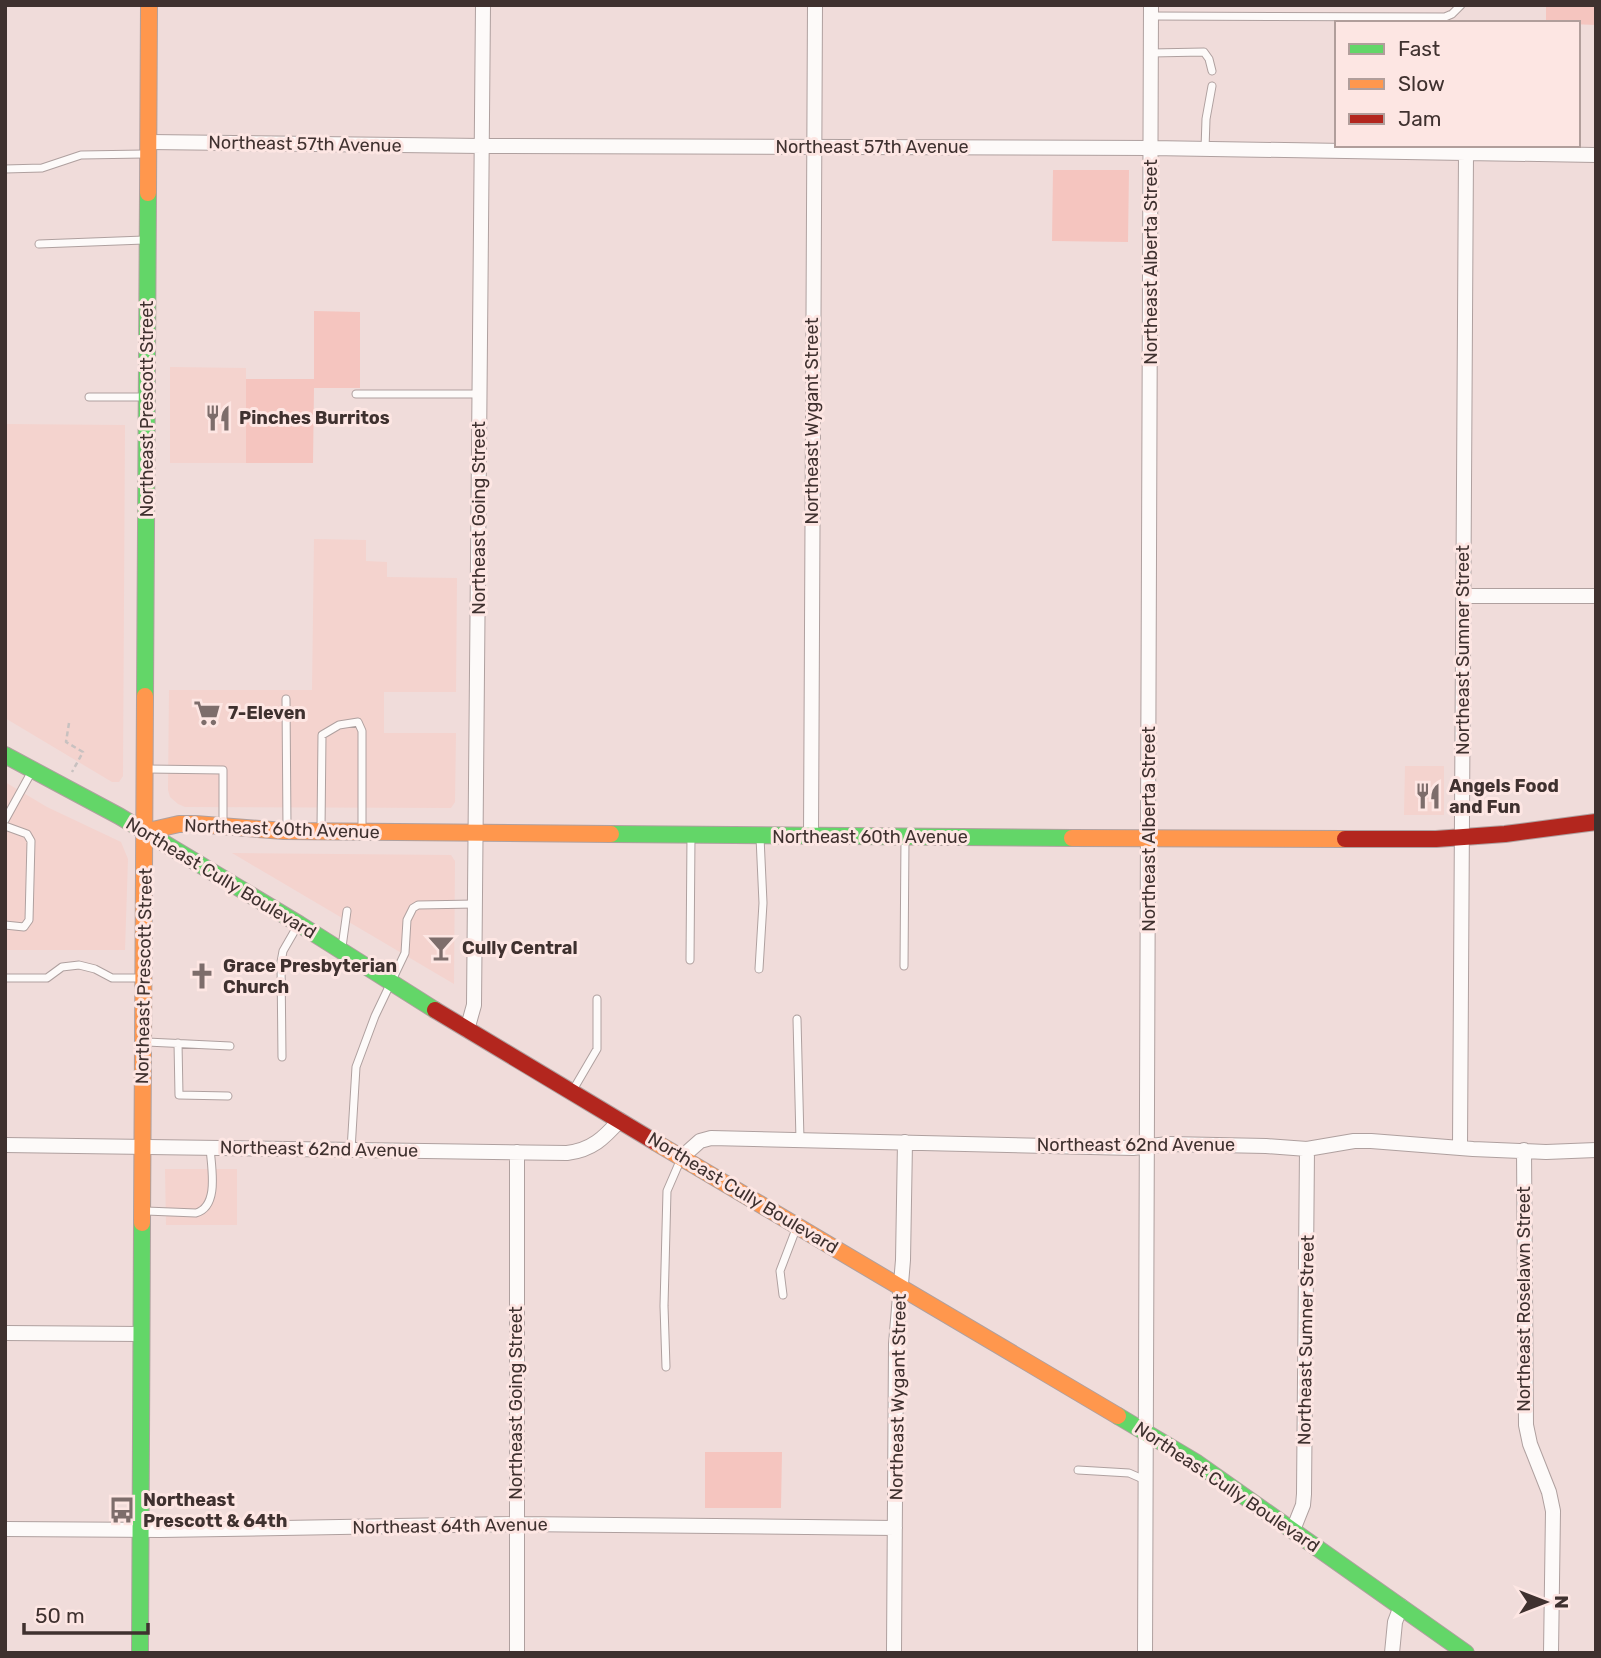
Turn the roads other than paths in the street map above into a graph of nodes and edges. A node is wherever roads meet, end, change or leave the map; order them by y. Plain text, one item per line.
1 (149, 5) edge
2 (483, 5) edge
3 (815, 5) edge
4 (1461, 5) edge
5 (1152, 11) edge
6 (1152, 53) junction
7 (1212, 71) dead end
8 (1212, 86) dead end
9 (482, 146) junction
10 (813, 147) junction
11 (149, 148) junction
12 (1151, 148) junction
13 (1368, 148) edge
14 (1205, 149) junction
15 (1466, 153) junction
16 (1596, 155) edge
17 (5, 169) edge
18 (148, 240) junction
19 (38, 244) dead end
20 (356, 394) dead end
21 (480, 394) junction
22 (89, 397) dead end
23 (147, 397) junction
24 (1463, 596) junction
25 (1596, 596) edge
26 (286, 699) dead end
27 (5, 755) edge
28 (144, 769) junction
29 (33, 770) junction
30 (5, 820) edge
31 (1596, 822) edge
32 (5, 826) edge
33 (223, 826) junction
34 (287, 831) junction
35 (144, 832) junction
36 (321, 832) junction
37 (362, 832) junction
38 (477, 834) junction
39 (691, 835) junction
40 (760, 836) junction
41 (811, 836) junction
42 (905, 837) junction
43 (1462, 838) junction
44 (1149, 839) junction
45 (475, 904) junction
46 (347, 911) dead end
47 (299, 924) junction
48 (5, 925) edge
49 (341, 952) junction
50 (690, 960) dead end
51 (904, 966) dead end
52 (759, 969) dead end
53 (5, 978) edge
54 (144, 978) junction
55 (391, 983) junction
56 (597, 999) dead end
57 (797, 1019) dead end
58 (467, 1030) junction
59 (143, 1042) junction
60 (178, 1044) junction
61 (230, 1046) dead end
62 (282, 1057) dead end
63 (572, 1091) junction
64 (229, 1096) dead end
65 (620, 1120) junction
66 (800, 1141) junction
67 (905, 1142) junction
68 (5, 1145) edge
69 (142, 1146) junction
70 (1148, 1146) junction
71 (210, 1147) junction
72 (1460, 1147) junction
73 (1307, 1149) junction
74 (351, 1150) junction
75 (1524, 1150) junction
76 (1596, 1150) edge
77 (517, 1152) junction
78 (682, 1157) junction
79 (141, 1210) junction
80 (797, 1225) junction
81 (900, 1286) junction
82 (783, 1295) dead end
83 (5, 1333) edge
84 (141, 1334) junction
85 (666, 1367) dead end
86 (1146, 1432) junction
87 (1078, 1471) dead end
88 (1146, 1481) junction
89 (517, 1524) junction
90 (895, 1528) junction
91 (5, 1529) edge
92 (141, 1530) junction
93 (1293, 1530) junction
94 (1401, 1606) junction
95 (140, 1653) edge
96 (517, 1653) edge
97 (894, 1653) edge
98 (1145, 1653) edge
99 (1392, 1653) edge
100 (1466, 1653) edge
101 (1551, 1653) edge

1 - 11 street, Northeast Prescott Street
2 - 9 street, Northeast Going Street
3 - 10 street, Northeast Wygant Street
4 - 5 lane
5 - 6 street, Northeast Alberta Street
6 - 7 lane
6 - 12 street, Northeast Alberta Street
8 - 14 lane
9 - 10 street, Northeast 57th Avenue
9 - 11 street, Northeast 57th Avenue
9 - 21 street, Northeast Going Street
10 - 12 street, Northeast 57th Avenue
10 - 41 street, Northeast Wygant Street
11 - 17 lane
11 - 18 street, Northeast Prescott Street
12 - 14 street, Northeast 57th Avenue
12 - 44 street, Northeast Alberta Street
13 - 14 street, Northeast 57th Avenue
13 - 15 street, Northeast 57th Avenue
15 - 16 street, Northeast 57th Avenue
15 - 24 street, Northeast Sumner Street
18 - 19 lane
18 - 23 street, Northeast Prescott Street
20 - 21 lane
21 - 38 street, Northeast Going Street
22 - 23 lane
23 - 28 street, Northeast Prescott Street
24 - 25 street
24 - 43 street, Northeast Sumner Street
26 - 34 lane
27 - 29 street, Northeast Cully Boulevard
28 - 33 lane
28 - 35 street, Northeast Prescott Street
29 - 30 lane
29 - 35 street, Northeast Cully Boulevard
31 - 43 street, Northeast 60th Avenue
32 - 48 lane
33 - 34 street, Northeast 60th Avenue
33 - 35 street, Northeast 60th Avenue
34 - 36 street, Northeast 60th Avenue
35 - 47 street, Northeast Cully Boulevard
35 - 54 street, Northeast Prescott Street
36 - 37 street, Northeast 60th Avenue
36 - 37 lane
37 - 38 street, Northeast 60th Avenue
38 - 39 street, Northeast 60th Avenue
38 - 45 street, Northeast Going Street
39 - 40 street, Northeast 60th Avenue
39 - 50 lane
40 - 41 street, Northeast 60th Avenue
40 - 52 lane
41 - 42 street, Northeast 60th Avenue
42 - 44 street, Northeast 60th Avenue
42 - 51 lane
43 - 44 street, Northeast 60th Avenue
43 - 72 street, Northeast Sumner Street
44 - 70 street, Northeast Alberta Street
45 - 55 lane
45 - 58 street, Northeast Going Street
46 - 49 lane
47 - 49 street, Northeast Cully Boulevard
47 - 62 lane
49 - 55 street, Northeast Cully Boulevard
53 - 54 lane
54 - 59 street, Northeast Prescott Street
55 - 58 street, Northeast Cully Boulevard
55 - 74 lane
56 - 63 lane
57 - 66 lane
58 - 63 street, Northeast Cully Boulevard
59 - 60 lane
59 - 69 street, Northeast Prescott Street
60 - 61 lane
60 - 64 lane
63 - 65 street, Northeast Cully Boulevard
65 - 77 street, Northeast 62nd Avenue
65 - 78 street, Northeast Cully Boulevard
66 - 67 street, Northeast 62nd Avenue
66 - 78 street, Northeast 62nd Avenue
67 - 70 street, Northeast 62nd Avenue
67 - 81 street, Northeast Wygant Street
68 - 69 street, Northeast 62nd Avenue
69 - 71 street, Northeast 62nd Avenue
69 - 79 street, Northeast Prescott Street
70 - 73 street, Northeast 62nd Avenue
70 - 86 street, Northeast Alberta Street
71 - 74 street, Northeast 62nd Avenue
71 - 79 lane
72 - 73 street, Northeast 62nd Avenue
72 - 75 street, Northeast 62nd Avenue
73 - 93 street, Northeast Sumner Street
74 - 77 street, Northeast 62nd Avenue
75 - 76 street, Northeast 62nd Avenue
75 - 101 street, Northeast Roselawn Street
77 - 89 street, Northeast Going Street
78 - 80 street, Northeast Cully Boulevard
78 - 85 lane
79 - 84 street, Northeast Prescott Street
80 - 81 street, Northeast Cully Boulevard
80 - 82 lane
81 - 86 street, Northeast Cully Boulevard
81 - 90 street, Northeast Wygant Street
83 - 84 street
84 - 92 street, Northeast Prescott Street
86 - 88 street, Northeast Alberta Street
86 - 93 street, Northeast Cully Boulevard
87 - 88 lane
88 - 98 street, Northeast Alberta Street
89 - 90 street, Northeast 64th Avenue
89 - 92 street, Northeast 64th Avenue
89 - 96 street, Northeast Going Street
90 - 97 street, Northeast Wygant Street
91 - 92 street, Northeast 64th Avenue
92 - 95 street, Northeast Prescott Street
93 - 94 street, Northeast Cully Boulevard
94 - 99 street
94 - 100 street, Northeast Cully Boulevard

